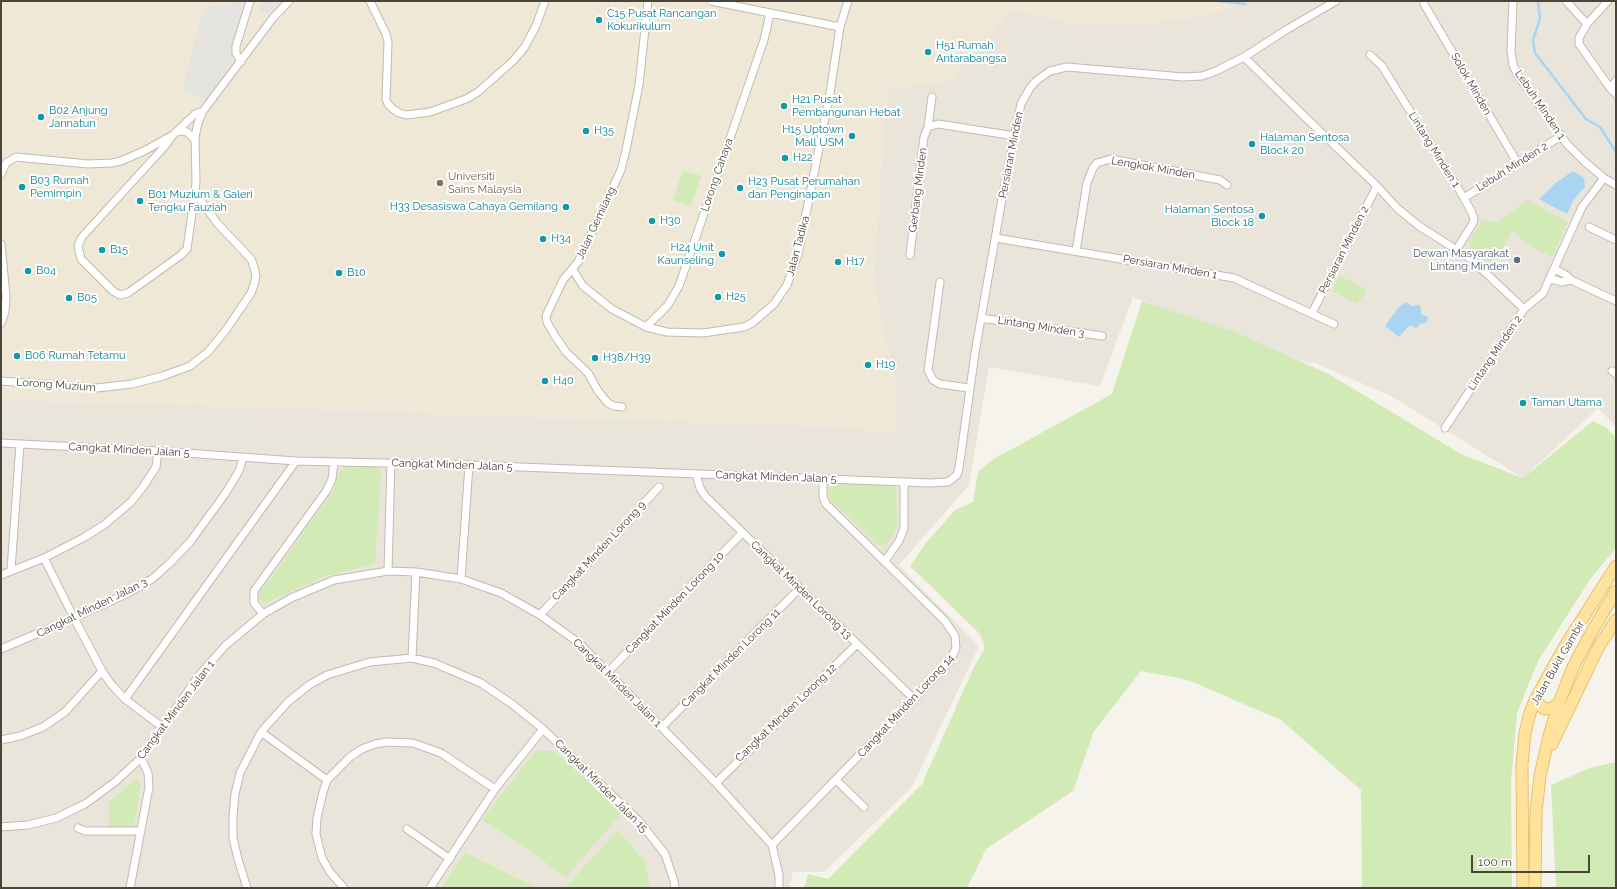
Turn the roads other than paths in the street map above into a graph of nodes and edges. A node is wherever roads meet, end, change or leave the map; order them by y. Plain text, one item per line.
1 (250, 1) edge
2 (289, 1) edge
3 (364, 1) edge
4 (545, 1) edge
5 (648, 1) edge
6 (712, 1) edge
7 (848, 1) edge
8 (1336, 1) edge
9 (1513, 1) edge
10 (1566, 1) edge
11 (1608, 1) edge
12 (372, 4) edge
13 (1424, 4) dead end
14 (770, 13) junction
15 (1587, 24) junction
16 (840, 27) junction
17 (1370, 55) dead end
18 (1244, 56) junction
19 (241, 62) junction
20 (1616, 81) edge
21 (1610, 88) junction
22 (1616, 94) edge
23 (932, 97) dead end
24 (203, 111) junction
25 (928, 127) junction
26 (174, 134) junction
27 (1015, 136) junction
28 (1561, 136) junction
29 (195, 140) junction
30 (1518, 164) junction
31 (1, 174) edge
32 (1604, 178) junction
33 (1227, 184) dead end
34 (1616, 185) edge
35 (1377, 186) junction
36 (195, 192) junction
37 (1464, 198) junction
38 (1589, 227) dead end
39 (996, 238) junction
40 (1616, 240) edge
41 (1, 244) edge
42 (1457, 249) junction
43 (1076, 251) junction
44 (910, 255) dead end
45 (1555, 269) junction
46 (573, 270) junction
47 (1551, 278) junction
48 (1571, 280) junction
49 (940, 282) dead end
50 (1616, 301) edge
51 (1524, 309) junction
52 (1312, 313) junction
53 (981, 318) junction
54 (1, 323) edge
55 (1334, 324) dead end
56 (646, 326) junction
57 (1102, 336) dead end
58 (1, 381) edge
59 (969, 388) junction
60 (622, 407) dead end
61 (1445, 428) dead end
62 (1, 443) edge
63 (20, 444) junction
64 (158, 451) junction
65 (243, 458) junction
66 (296, 461) junction
67 (334, 462) junction
68 (391, 463) junction
69 (469, 465) junction
70 (696, 474) junction
71 (823, 479) junction
72 (904, 482) junction
73 (659, 487) dead end
74 (742, 533) junction
75 (44, 558) junction
76 (884, 561) junction
77 (1616, 566) edge
78 (11, 570) junction
79 (388, 571) junction
80 (416, 572) junction
81 (1, 575) edge
82 (461, 579) junction
83 (800, 589) junction
84 (1616, 591) edge
85 (262, 614) junction
86 (540, 615) junction
87 (74, 618) junction
88 (1616, 620) edge
89 (857, 644) junction
90 (1, 648) edge
91 (412, 658) junction
92 (102, 671) junction
93 (608, 672) junction
94 (1536, 698) junction
95 (914, 699) junction
96 (125, 700) junction
97 (1559, 703) junction
98 (162, 727) junction
99 (662, 727) junction
100 (543, 728) junction
101 (261, 732) junction
102 (1, 740) edge
103 (141, 758) junction
104 (1543, 758) junction
105 (327, 780) junction
106 (836, 780) junction
107 (716, 783) junction
108 (495, 789) junction
109 (864, 806) dead end
110 (1, 827) edge
111 (78, 828) dead end
112 (407, 829) dead end
113 (141, 831) junction
114 (772, 845) junction
115 (450, 859) junction
116 (130, 888) edge
117 (247, 888) edge
118 (344, 888) edge
119 (430, 888) edge
120 (675, 888) edge
121 (778, 888) edge
122 (1523, 888) edge
123 (1535, 888) edge

1 - 19 street
2 - 19 street
3 - 12 street
4 - 12 street
5 - 46 street, Jalan Gemilang
6 - 14 street
7 - 16 street, Jalan Tadika
8 - 18 street, Persiaran Minden
9 - 28 street, Lebuh Minden 1
10 - 15 street
11 - 15 street
13 - 30 street, Solok Minden
14 - 16 street
14 - 56 street, Lorong Cahaya
15 - 21 street
16 - 56 street, Jalan Tadika
17 - 37 street, Lintang Minden 1
18 - 27 street, Persiaran Minden
18 - 35 street
19 - 24 street
20 - 21 street
21 - 22 street
23 - 25 street, Gerbang Minden
24 - 26 street
24 - 29 street
25 - 27 street
25 - 44 street, Gerbang Minden
26 - 29 street
26 - 31 street
26 - 36 street
27 - 39 street, Persiaran Minden
28 - 30 street, Lebuh Minden 2
28 - 32 street, Lebuh Minden 1
29 - 36 street
30 - 37 street, Lebuh Minden 2
32 - 34 street, Lebuh Minden 1
32 - 45 street, Lintang Minden 2
33 - 43 street, Lengkok Minden
35 - 42 street
35 - 52 street, Persiaran Minden 2
36 - 58 street, Lorong Muzium
37 - 42 street, Lintang Minden 1
38 - 40 street
39 - 43 street, Persiaran Minden 1
39 - 53 street, Persiaran Minden
41 - 54 street
42 - 51 street
43 - 52 street, Persiaran Minden 1
45 - 47 street, Lintang Minden 2
45 - 48 street
46 - 56 street, Jalan Tadika
46 - 60 street, Jalan Gemilang
47 - 48 street
47 - 51 street, Lintang Minden 2
48 - 50 street
49 - 59 street
51 - 61 street, Lintang Minden 2
52 - 55 street, Persiaran Minden 1
53 - 57 street, Lintang Minden 3
53 - 59 street, Persiaran Minden
59 - 72 street, Persiaran Minden
62 - 63 street, Cangkat Minden Jalan 5
63 - 64 street, Cangkat Minden Jalan 5
63 - 78 street
64 - 65 street, Cangkat Minden Jalan 5
64 - 75 street
65 - 66 street, Cangkat Minden Jalan 5
65 - 87 street, Cangkat Minden Jalan 3
66 - 67 street, Cangkat Minden Jalan 5
66 - 96 street
67 - 68 street, Cangkat Minden Jalan 5
67 - 85 street
68 - 69 street, Cangkat Minden Jalan 5
68 - 79 street
69 - 70 street, Cangkat Minden Jalan 5
69 - 82 street
70 - 71 street, Cangkat Minden Jalan 5
70 - 74 street, Cangkat Minden Lorong 13
71 - 72 street, Cangkat Minden Jalan 5
71 - 76 street, Cangkat Minden Lorong 14
72 - 76 street
73 - 86 street, Cangkat Minden Lorong 9
74 - 83 street, Cangkat Minden Lorong 13
74 - 93 street, Cangkat Minden Lorong 10
75 - 78 street
75 - 87 street
76 - 95 street, Cangkat Minden Lorong 14
77 - 94 main road, Jalan Bukit Gambir
78 - 81 street
79 - 80 street, Cangkat Minden Jalan 1
79 - 85 street, Cangkat Minden Jalan 1
80 - 82 street, Cangkat Minden Jalan 1
80 - 91 street
82 - 86 street, Cangkat Minden Jalan 1
83 - 89 street, Cangkat Minden Lorong 13
83 - 99 street, Cangkat Minden Lorong 11
84 - 97 main road, Jalan Bukit Gambir
85 - 98 street, Cangkat Minden Jalan 1
86 - 93 street, Cangkat Minden Jalan 1
87 - 90 street, Cangkat Minden Jalan 3
87 - 92 street
88 - 104 main road
89 - 95 street, Cangkat Minden Lorong 13
89 - 107 street, Cangkat Minden Lorong 12
91 - 100 street, Cangkat Minden Jalan 15
91 - 101 street, Cangkat Minden Jalan 15
92 - 96 street
92 - 102 street
93 - 99 street, Cangkat Minden Jalan 1
94 - 97 main road
94 - 122 main road, Jalan Bukit Gambir
95 - 106 street, Cangkat Minden Lorong 14
96 - 98 street
97 - 104 main road, Jalan Bukit Gambir
98 - 103 street, Cangkat Minden Jalan 1
99 - 107 street, Cangkat Minden Jalan 1
100 - 108 street
100 - 120 street, Cangkat Minden Jalan 15
101 - 105 street
101 - 117 street, Cangkat Minden Jalan 15
103 - 110 street, Cangkat Minden Jalan 1
103 - 113 street
104 - 123 main road, Jalan Bukit Gambir
105 - 108 street
105 - 118 street
106 - 109 street
106 - 114 street, Cangkat Minden Lorong 14
107 - 114 street, Cangkat Minden Jalan 1
108 - 115 street
111 - 113 street
112 - 115 street
113 - 116 street
114 - 121 street, Cangkat Minden Jalan 1
115 - 119 street

